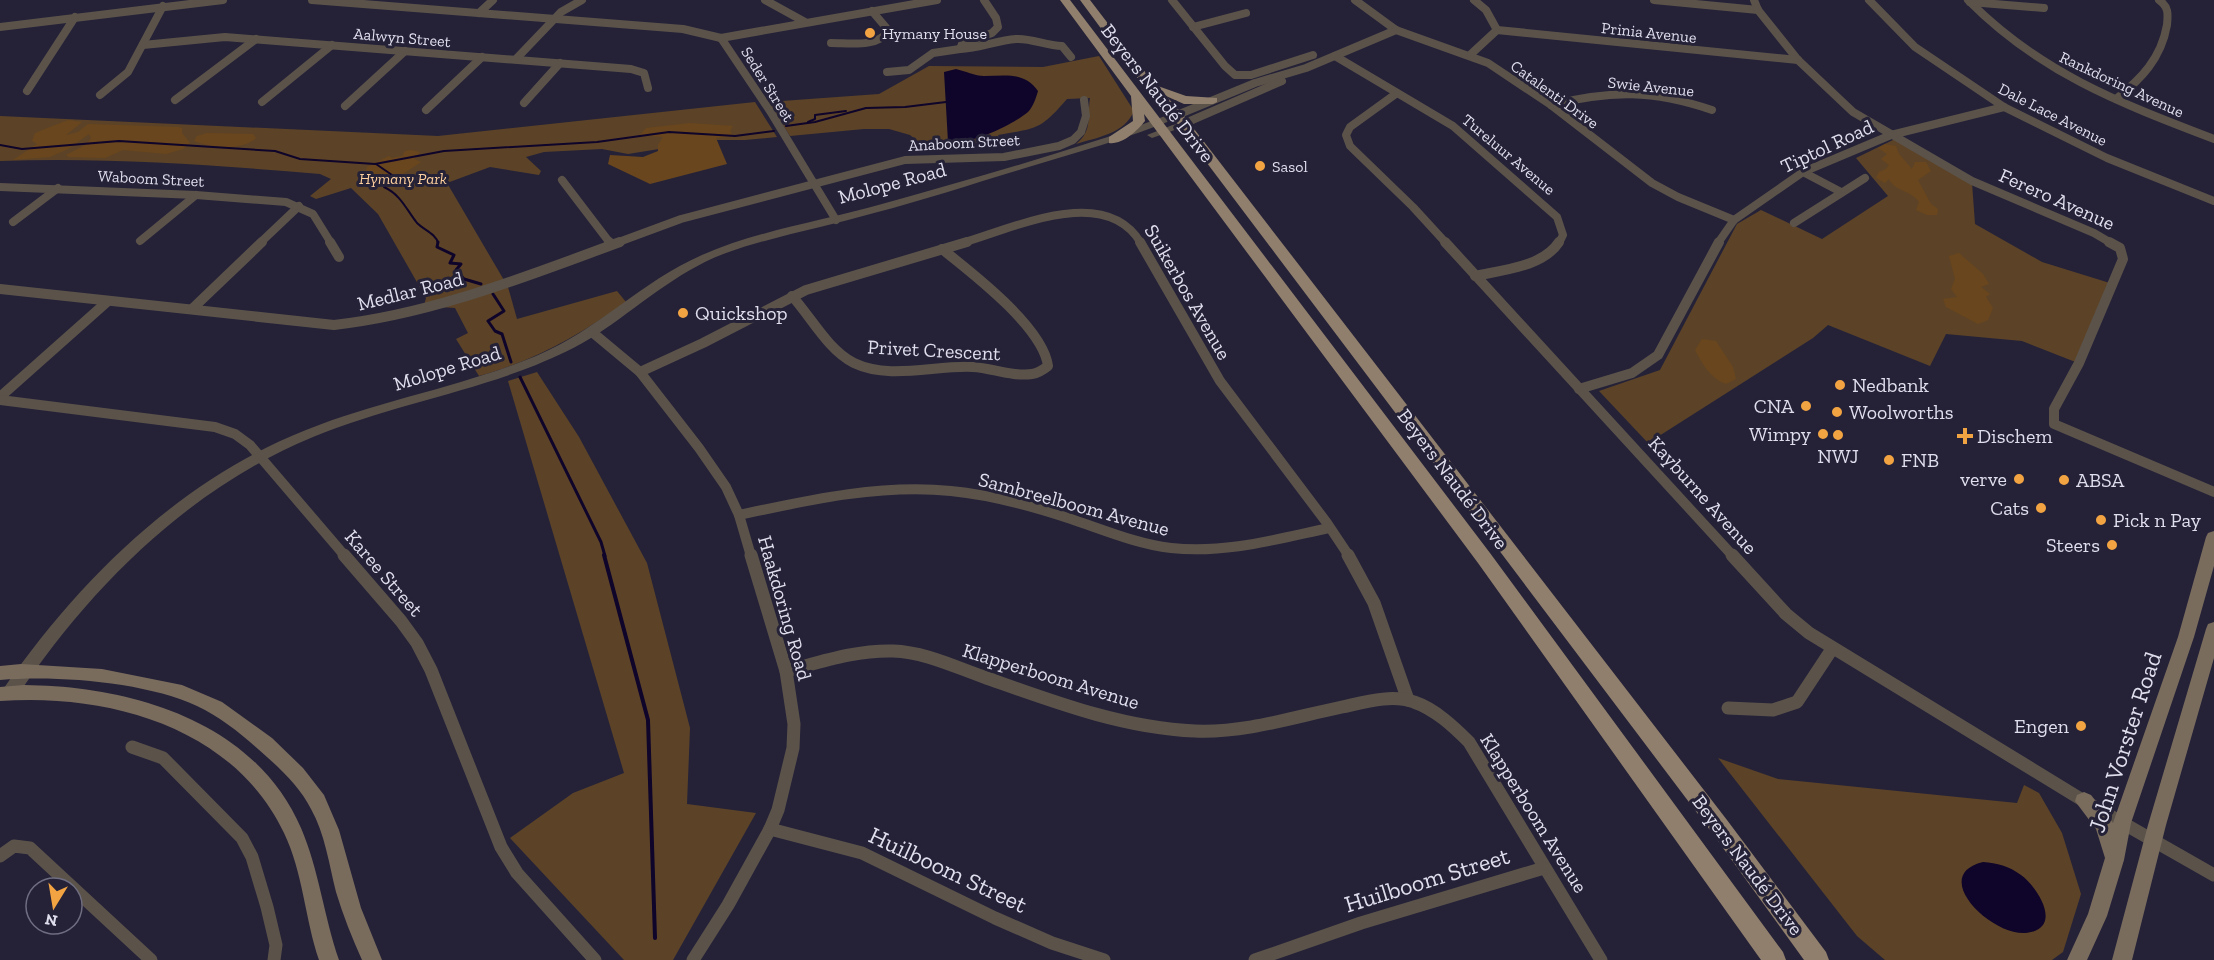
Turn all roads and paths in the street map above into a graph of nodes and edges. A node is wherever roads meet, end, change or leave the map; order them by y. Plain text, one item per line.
1 (223, 0) edge
2 (312, 0) edge
3 (413, 0) edge
4 (493, 0) edge
5 (582, 0) edge
6 (767, 0) edge
7 (937, 0) edge
8 (984, 0) edge
9 (1065, 0) edge
10 (1085, 0) edge
11 (1172, 0) edge
12 (1355, 0) edge
13 (1491, 0) edge
14 (1654, 0) edge
15 (1754, 0) edge
16 (1869, 0) edge
17 (2158, 0) edge
18 (333, 1) edge
19 (1969, 1) edge
20 (1477, 2) edge
21 (900, 3) edge
22 (163, 6) junction
23 (404, 7) junction
24 (2044, 8) dead end
25 (1758, 10) junction
26 (872, 11) junction
27 (479, 13) junction
28 (1246, 13) dead end
29 (75, 17) junction
30 (554, 19) junction
31 (804, 22) junction
32 (0, 27) edge
33 (1193, 27) junction
34 (1396, 30) junction
35 (1497, 30) junction
36 (721, 38) junction
37 (256, 39) junction
38 (831, 43) dead end
39 (143, 45) junction
40 (332, 45) junction
41 (960, 49) junction
42 (405, 51) junction
43 (1313, 55) dead end
44 (1470, 55) junction
45 (1335, 56) junction
46 (482, 57) junction
47 (1071, 57) dead end
48 (516, 59) junction
49 (1798, 60) junction
50 (560, 63) junction
51 (1306, 68) junction
52 (887, 72) dead end
53 (1146, 82) junction
54 (648, 88) dead end
55 (27, 91) dead end
56 (1397, 93) junction
57 (1137, 94) junction
58 (100, 95) dead end
59 (2116, 99) junction
60 (175, 100) dead end
61 (1084, 100) dead end
62 (1213, 100) junction
63 (262, 102) dead end
64 (524, 103) dead end
65 (1551, 105) junction
66 (345, 106) dead end
67 (2004, 107) junction
68 (1712, 110) dead end
69 (426, 111) dead end
70 (1171, 123) junction
71 (1891, 135) junction
72 (2214, 139) edge
73 (1113, 140) junction
74 (1803, 172) junction
75 (1865, 178) dead end
76 (562, 180) dead end
77 (813, 184) junction
78 (962, 186) junction
79 (0, 187) edge
80 (59, 188) junction
81 (1840, 192) junction
82 (196, 195) junction
83 (2214, 201) edge
84 (300, 206) junction
85 (836, 220) junction
86 (1734, 220) junction
87 (13, 222) dead end
88 (1794, 223) dead end
89 (140, 241) dead end
90 (611, 244) junction
91 (942, 249) junction
92 (339, 256) dead end
93 (1475, 276) junction
94 (0, 289) edge
95 (792, 296) junction
96 (108, 301) junction
97 (192, 309) junction
98 (592, 332) junction
99 (640, 372) junction
100 (1579, 388) junction
101 (0, 399) edge
102 (259, 457) junction
103 (2214, 492) edge
104 (739, 515) junction
105 (1329, 528) junction
106 (2214, 537) edge
107 (2214, 629) edge
108 (1832, 649) junction
109 (24, 670) junction
110 (786, 671) junction
111 (0, 673) edge
112 (5, 693) edge
113 (1408, 700) junction
114 (1728, 708) dead end
115 (132, 747) dead end
116 (2084, 801) junction
117 (2122, 823) junction
118 (770, 829) junction
119 (2153, 840) junction
120 (0, 856) edge
121 (2114, 860) junction
122 (1544, 868) junction
123 (2214, 875) edge
124 (1818, 959) edge
125 (151, 960) edge
126 (274, 960) edge
127 (329, 960) edge
128 (372, 960) edge
129 (595, 960) edge
130 (693, 960) edge
131 (1104, 960) edge
132 (1255, 960) edge
133 (1601, 960) edge
134 (1775, 960) edge
135 (2077, 960) edge
136 (2122, 960) edge

1 - 22 street
2 - 18 street, Seder Street
3 - 23 street
4 - 27 street
5 - 30 street
6 - 31 street
7 - 21 street
8 - 41 street
9 - 57 main road, Beyers Naudé Drive
10 - 53 main road, Beyers Naudé Drive
11 - 33 street
12 - 34 street, Catalenti Drive
13 - 20 street
14 - 25 street
15 - 25 street, Ferero Avenue
16 - 67 street, Dale Lace Avenue
17 - 59 street
18 - 23 street, Seder Street
19 - 24 street
19 - 59 street, Rankdoring Avenue
20 - 35 street
21 - 26 street
22 - 29 street
22 - 39 street
23 - 27 street, Seder Street
25 - 49 street, Ferero Avenue
26 - 31 street
26 - 38 street
27 - 30 street, Seder Street
28 - 33 street
29 - 32 street
29 - 55 street
30 - 36 street, Seder Street
30 - 48 street
31 - 36 street
33 - 43 street
34 - 44 street, Catalenti Drive
34 - 45 street
35 - 44 street
35 - 49 street, Prinia Avenue
36 - 77 street, Seder Street
37 - 39 street, Aalwyn Street
37 - 40 street, Aalwyn Street
37 - 60 street
39 - 58 street
40 - 42 street, Aalwyn Street
40 - 63 street
41 - 47 street
41 - 52 street
42 - 46 street, Aalwyn Street
42 - 66 street
44 - 65 street, Catalenti Drive
45 - 51 street
45 - 56 street, Tureluur Avenue
46 - 48 street, Aalwyn Street
46 - 69 street
48 - 50 street, Aalwyn Street
49 - 71 street, Ferero Avenue
50 - 54 street, Aalwyn Street
50 - 64 street
51 - 62 street
51 - 70 street
53 - 62 main road
53 - 70 main road, Beyers Naudé Drive
56 - 93 street, Kayburne Avenue
56 - 93 street, Tureluur Avenue
57 - 70 main road, Beyers Naudé Drive
57 - 73 main road
59 - 72 street, Rankdoring Avenue
61 - 77 street, Anaboom Street
62 - 70 street
65 - 68 street, Swie Avenue
65 - 86 street, Catalenti Drive
67 - 71 street, Tiptol Road
67 - 83 street, Dale Lace Avenue
70 - 73 street, Molope Road
70 - 78 street, Molope Road
70 - 124 main road, Beyers Naudé Drive
70 - 134 main road, Beyers Naudé Drive
71 - 74 street, Tiptol Road
71 - 103 street, Ferero Avenue
73 - 78 street, Molope Road
74 - 81 street
74 - 86 street, Tiptol Road
75 - 81 street
76 - 90 street
77 - 85 street, Seder Street
77 - 90 street, Medlar Road
78 - 85 street, Molope Road
79 - 80 street, Waboom Street
80 - 82 street, Waboom Street
80 - 87 street
81 - 88 street
82 - 84 street, Waboom Street
82 - 89 street
84 - 92 street
84 - 97 street
85 - 98 street, Molope Road
86 - 100 street, Tiptol Road
90 - 97 street, Medlar Road
91 - 95 street, Suikerbos Avenue
91 - 95 street, Privet Crescent
91 - 105 street, Suikerbos Avenue
93 - 100 street, Kayburne Avenue
94 - 96 street, Medlar Road
95 - 99 street, Suikerbos Avenue
96 - 97 street, Medlar Road
96 - 101 street
98 - 99 street, Haakdoring Road
98 - 102 street, Molope Road
99 - 104 street, Haakdoring Road
100 - 108 street, Kayburne Avenue
101 - 102 street, Karee Street
102 - 109 street, Molope Road
102 - 129 street, Karee Street
104 - 105 street, Sambreelboom Avenue
104 - 110 street, Haakdoring Road
105 - 113 street, Suikerbos Avenue
106 - 117 main road, John Vorster Road
107 - 119 main road
108 - 114 street
108 - 116 street, Kayburne Avenue
109 - 111 main road
109 - 112 street, Molope Road
109 - 128 main road
110 - 113 street, Klapperboom Avenue
110 - 118 street, Haakdoring Road
112 - 127 main road
113 - 122 street, Klapperboom Avenue
115 - 126 street
116 - 117 street, Kayburne Avenue
116 - 121 main road
117 - 119 street, Kayburne Avenue
117 - 121 main road, John Vorster Road
118 - 130 street, Haakdoring Road
118 - 131 street, Huilboom Street
119 - 123 street, Kayburne Avenue
119 - 136 main road
120 - 125 street
121 - 135 main road, John Vorster Road
122 - 132 street, Huilboom Street
122 - 133 street, Klapperboom Avenue

